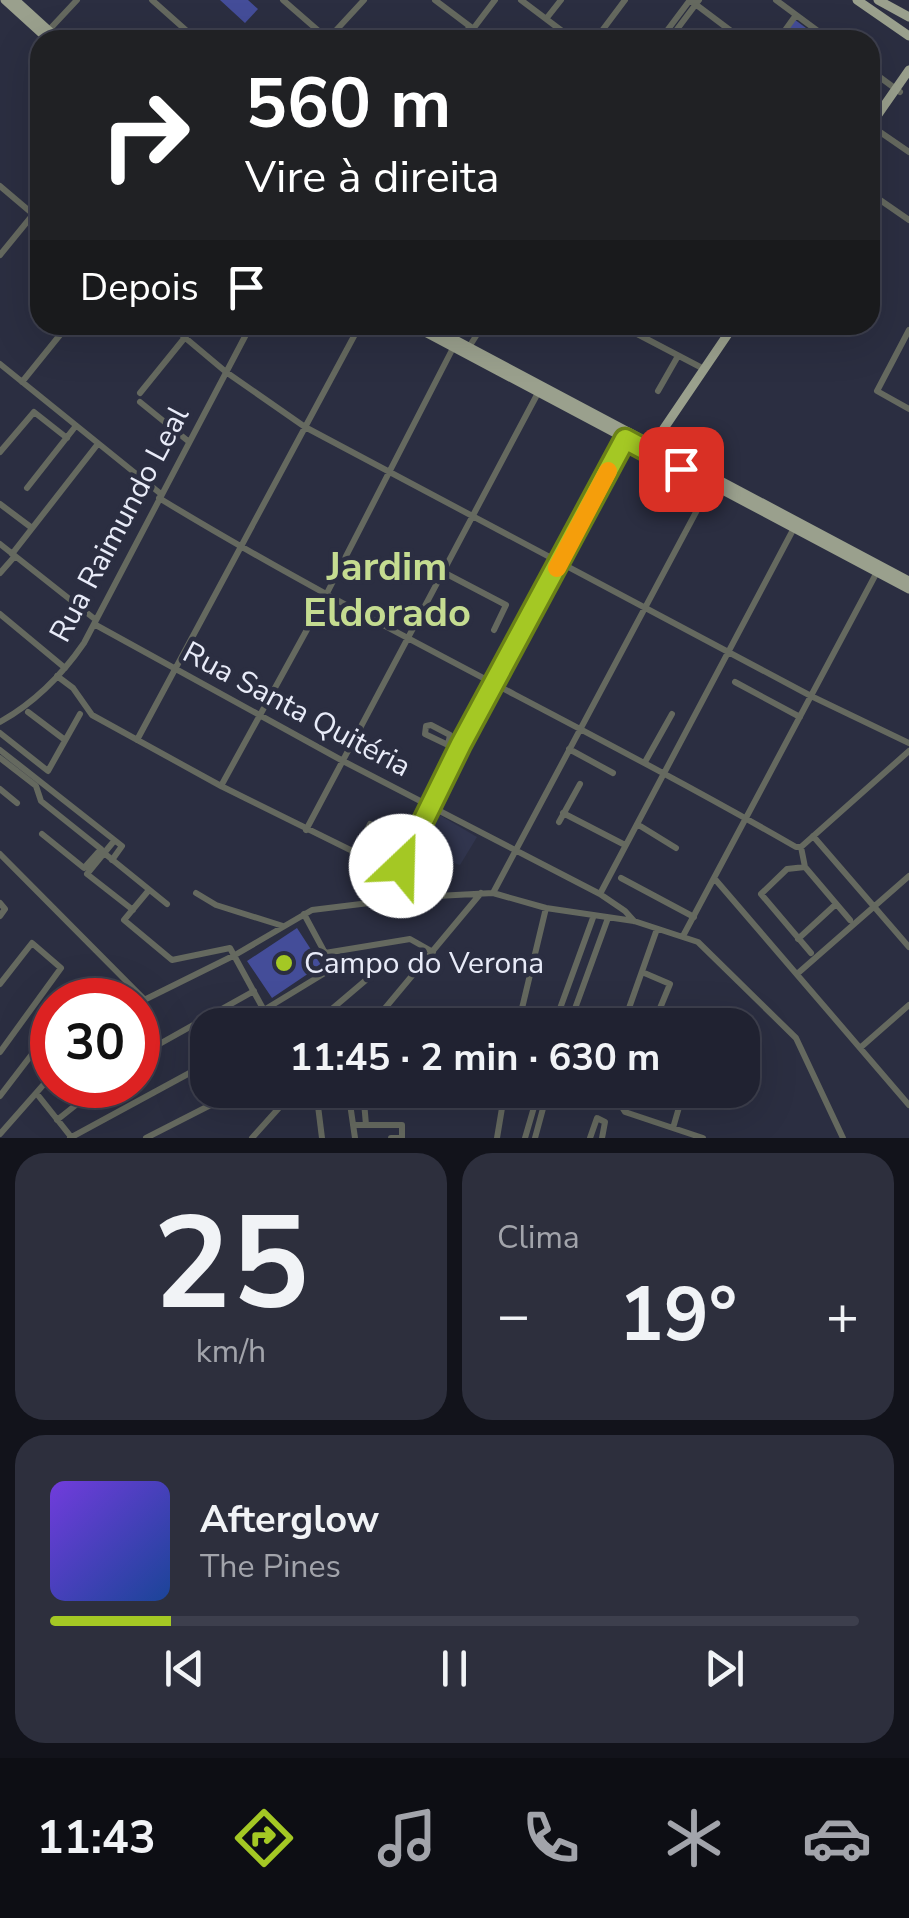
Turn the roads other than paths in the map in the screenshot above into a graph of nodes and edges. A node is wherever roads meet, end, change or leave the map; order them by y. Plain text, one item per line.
1 (5, 0) edge
2 (15, 0) edge
3 (77, 0) edge
4 (152, 0) edge
5 (283, 0) edge
6 (435, 0) edge
7 (495, 0) edge
8 (521, 0) edge
9 (561, 0) edge
10 (625, 0) edge
11 (776, 0) edge
12 (857, 0) edge
13 (878, 0) edge
14 (360, 1) edge
15 (695, 1) edge
16 (796, 15) junction
17 (909, 17) edge
18 (546, 20) junction
19 (471, 28) junction
20 (43, 30) edge
21 (44, 30) edge
22 (53, 30) edge
23 (186, 30) edge
24 (317, 30) edge
25 (336, 30) edge
26 (474, 30) edge
27 (560, 30) edge
28 (603, 30) edge
29 (669, 30) edge
30 (676, 30) edge
31 (731, 30) edge
32 (785, 30) edge
33 (816, 30) edge
34 (909, 36) edge
35 (909, 70) edge
36 (880, 77) edge
37 (898, 90) junction
38 (880, 113) edge
39 (880, 132) edge
40 (909, 152) edge
41 (0, 186) edge
42 (880, 201) edge
43 (30, 211) edge
44 (909, 220) edge
45 (30, 224) edge
46 (0, 255) edge
47 (909, 330) edge
48 (60, 335) edge
49 (182, 335) edge
50 (246, 335) edge
51 (355, 335) edge
52 (430, 335) edge
53 (445, 335) edge
54 (476, 335) edge
55 (639, 335) edge
56 (727, 335) edge
57 (185, 337) junction
58 (453, 348) junction
59 (468, 348) junction
60 (678, 356) junction
61 (0, 364) edge
62 (704, 370) junction
63 (226, 372) junction
64 (22, 382) junction
65 (538, 389) junction
66 (658, 391) dead end
67 (140, 393) dead end
68 (140, 402) dead end
69 (909, 410) edge
70 (75, 427) junction
71 (306, 428) junction
72 (67, 438) junction
73 (625, 439) junction
74 (188, 442) junction
75 (96, 444) junction
76 (652, 449) junction
77 (0, 452) edge
78 (390, 472) junction
79 (711, 484) junction
80 (28, 488) dead end
81 (160, 496) junction
82 (0, 504) edge
83 (473, 516) junction
84 (32, 528) junction
85 (794, 528) junction
86 (0, 544) edge
87 (242, 548) junction
88 (14, 555) junction
89 (560, 563) junction
90 (444, 572) junction
91 (877, 572) junction
92 (0, 573) edge
93 (909, 581) edge
94 (909, 589) edge
95 (326, 595) junction
96 (644, 607) junction
97 (0, 614) edge
98 (95, 622) junction
99 (494, 630) dead end
100 (408, 639) junction
101 (728, 652) junction
102 (65, 668) junction
103 (174, 669) junction
104 (57, 676) junction
105 (734, 682) dead end
106 (494, 684) junction
107 (811, 696) junction
108 (28, 712) dead end
109 (80, 714) dead end
110 (672, 714) dead end
111 (259, 716) junction
112 (800, 716) junction
113 (0, 722) edge
114 (580, 728) junction
115 (0, 733) edge
116 (451, 739) dead end
117 (65, 740) junction
118 (137, 740) junction
119 (909, 743) edge
120 (461, 744) junction
121 (569, 749) junction
122 (0, 750) edge
123 (909, 751) edge
124 (0, 758) edge
125 (343, 761) junction
126 (645, 762) junction
127 (664, 772) junction
128 (614, 773) dead end
129 (580, 784) dead end
130 (221, 786) junction
131 (0, 789) edge
132 (53, 792) junction
133 (18, 802) dead end
134 (44, 804) junction
135 (429, 806) junction
136 (564, 813) junction
137 (746, 819) junction
138 (559, 822) dead end
139 (370, 824) dead end
140 (637, 824) junction
141 (306, 830) junction
142 (42, 834) dead end
143 (814, 836) junction
144 (113, 839) junction
145 (626, 845) junction
146 (802, 847) junction
147 (676, 848) dead end
148 (515, 850) junction
149 (0, 854) edge
150 (104, 854) junction
151 (355, 854) junction
152 (112, 860) junction
153 (805, 868) junction
154 (401, 876) junction
155 (909, 876) edge
156 (621, 878) dead end
157 (714, 878) junction
158 (149, 890) junction
159 (196, 893) dead end
160 (481, 893) junction
161 (493, 894) junction
162 (600, 894) junction
163 (418, 897) junction
164 (0, 902) edge
165 (167, 904) dead end
166 (836, 904) junction
167 (874, 907) junction
168 (546, 908) junction
169 (132, 910) junction
170 (304, 914) junction
171 (0, 916) edge
172 (594, 916) junction
173 (608, 917) junction
174 (694, 917) junction
175 (850, 920) dead end
176 (634, 921) junction
177 (283, 926) junction
178 (657, 929) junction
179 (683, 936) junction
180 (798, 938) junction
181 (909, 947) edge
182 (434, 952) junction
183 (325, 953) junction
184 (811, 953) dead end
185 (235, 955) junction
186 (642, 972) junction
187 (797, 974) junction
188 (119, 978) edge
189 (366, 980) dead end
190 (0, 984) edge
191 (254, 991) junction
192 (160, 992) edge
193 (909, 1005) edge
194 (263, 1008) edge
195 (267, 1008) edge
196 (333, 1008) edge
197 (386, 1008) edge
198 (522, 1008) edge
199 (560, 1008) edge
200 (575, 1008) edge
201 (629, 1008) edge
202 (660, 1008) edge
203 (160, 1044) edge
204 (860, 1048) junction
205 (0, 1052) edge
206 (30, 1057) edge
207 (190, 1073) edge
208 (0, 1096) edge
209 (30, 1102) edge
210 (909, 1105) edge
211 (48, 1108) edge
212 (73, 1108) edge
213 (205, 1108) edge
214 (279, 1108) edge
215 (318, 1108) edge
216 (351, 1108) edge
217 (365, 1108) edge
218 (502, 1108) edge
219 (534, 1108) edge
220 (543, 1108) edge
221 (623, 1108) edge
222 (679, 1108) edge
223 (58, 1120) junction
224 (353, 1125) junction
225 (366, 1125) junction
226 (673, 1128) junction
227 (0, 1134) edge
228 (71, 1138) edge
229 (146, 1138) edge
230 (252, 1138) edge
231 (322, 1138) edge
232 (355, 1138) edge
233 (391, 1138) edge
234 (497, 1138) edge
235 (525, 1138) edge
236 (535, 1138) edge
237 (590, 1138) edge
238 (602, 1138) edge
239 (703, 1138) edge
240 (843, 1138) edge

1 - 20 main road
2 - 21 main road
3 - 22 street
4 - 23 street
5 - 24 street
6 - 19 street
7 - 19 street
8 - 18 street
9 - 18 street
10 - 28 street
11 - 16 street
12 - 34 main road
13 - 17 main road
14 - 25 street
15 - 29 street
15 - 30 street
15 - 31 street
16 - 32 street
16 - 33 street
18 - 27 street
19 - 26 street
35 - 37 main road
36 - 37 street
37 - 38 main road
39 - 40 street
41 - 43 street
42 - 44 street
45 - 46 street
47 - 69 street
48 - 64 street
49 - 57 street
50 - 63 street, Rua Raimundo Leal
51 - 71 street
52 - 58 main road
53 - 59 main road
54 - 59 street
55 - 60 street
56 - 62 main road
57 - 63 street
57 - 67 street
58 - 65 main road
58 - 78 street
59 - 65 main road
60 - 62 street
60 - 66 street
61 - 64 street
62 - 76 main road
63 - 71 street
63 - 74 street, Rua Raimundo Leal
64 - 70 street
65 - 73 main road
65 - 76 main road
65 - 83 street
68 - 74 street
70 - 72 street
70 - 75 street
71 - 78 street
71 - 87 street
72 - 77 street
72 - 80 street
73 - 76 main road
73 - 89 street
74 - 81 street, Rua Raimundo Leal
75 - 81 street
75 - 84 street
76 - 79 main road
76 - 93 main road
78 - 83 street
78 - 95 street
79 - 85 main road
79 - 96 street
81 - 87 street
81 - 98 street, Rua Raimundo Leal
82 - 84 street
83 - 89 street
83 - 90 street
84 - 88 street
85 - 91 main road
85 - 101 street
86 - 88 street, Rua Santa Quitéria
87 - 95 street
87 - 103 street
88 - 92 street
88 - 98 street, Rua Santa Quitéria
89 - 96 street
89 - 106 street
90 - 99 street
90 - 100 street
91 - 94 main road
91 - 107 street
95 - 100 street
95 - 111 street
96 - 101 street
96 - 114 street
97 - 102 street
98 - 102 street, Rua Raimundo Leal
98 - 103 street, Rua Santa Quitéria
100 - 106 street
100 - 125 street
101 - 107 street
101 - 127 street
102 - 104 street, Rua Raimundo Leal
103 - 111 street, Rua Santa Quitéria
103 - 118 street
104 - 113 street, Rua Raimundo Leal
104 - 118 street
105 - 112 street
106 - 114 street
106 - 120 street
107 - 112 street
107 - 119 street
108 - 117 street
109 - 117 street
110 - 126 street
111 - 125 street, Rua Santa Quitéria
111 - 130 street
112 - 137 street
114 - 121 street
114 - 126 street
115 - 117 street
116 - 120 street
118 - 130 street
120 - 135 street
121 - 128 street
121 - 148 street
122 - 132 street
123 - 143 street
124 - 134 street
125 - 135 street, Rua Santa Quitéria
125 - 141 street
126 - 127 street
127 - 137 street
127 - 140 street
129 - 136 street
130 - 141 street
131 - 133 street
132 - 134 street
132 - 144 street
134 - 142 street
135 - 148 street, Rua Santa Quitéria
135 - 154 street
136 - 138 street
136 - 145 street
137 - 146 street
137 - 157 street
139 - 151 street
140 - 145 street
140 - 147 street
141 - 151 street
143 - 146 street
143 - 167 street
144 - 150 street
144 - 152 street
145 - 162 street
146 - 153 street
148 - 161 street
148 - 162 street, Rua Santa Quitéria
149 - 188 street
150 - 152 street
150 - 169 street
151 - 154 street
152 - 158 street
153 - 166 street
153 - 180 street
154 - 163 street
155 - 167 street
156 - 174 street
157 - 174 street
157 - 187 street
158 - 165 street
158 - 169 street
159 - 177 street
160 - 161 street
160 - 163 street
160 - 182 street
161 - 168 street
162 - 176 street, Rua Santa Quitéria
163 - 170 street
164 - 171 street
166 - 175 street
166 - 180 street
167 - 181 street
167 - 187 street
168 - 172 street
168 - 198 street
169 - 185 street
170 - 177 street
170 - 183 street
172 - 173 street
172 - 199 street
173 - 176 street
173 - 200 street
174 - 179 street
176 - 178 street
177 - 185 street
178 - 179 street
178 - 186 street
179 - 240 street
180 - 184 street
182 - 183 street
182 - 197 street
183 - 195 street
185 - 191 street
185 - 192 street
186 - 201 street
186 - 202 street
187 - 204 street
189 - 196 street
190 - 205 street
191 - 194 street
191 - 203 street
193 - 204 street
204 - 210 street
206 - 208 street
207 - 228 street
209 - 227 street
211 - 223 street
212 - 223 street
213 - 229 street
214 - 230 street
215 - 231 street
216 - 224 street
217 - 225 street
218 - 234 street
219 - 235 street
220 - 236 street
221 - 226 street
222 - 226 street
223 - 228 street
224 - 225 street
224 - 232 street
225 - 233 street
226 - 239 street
237 - 238 street

